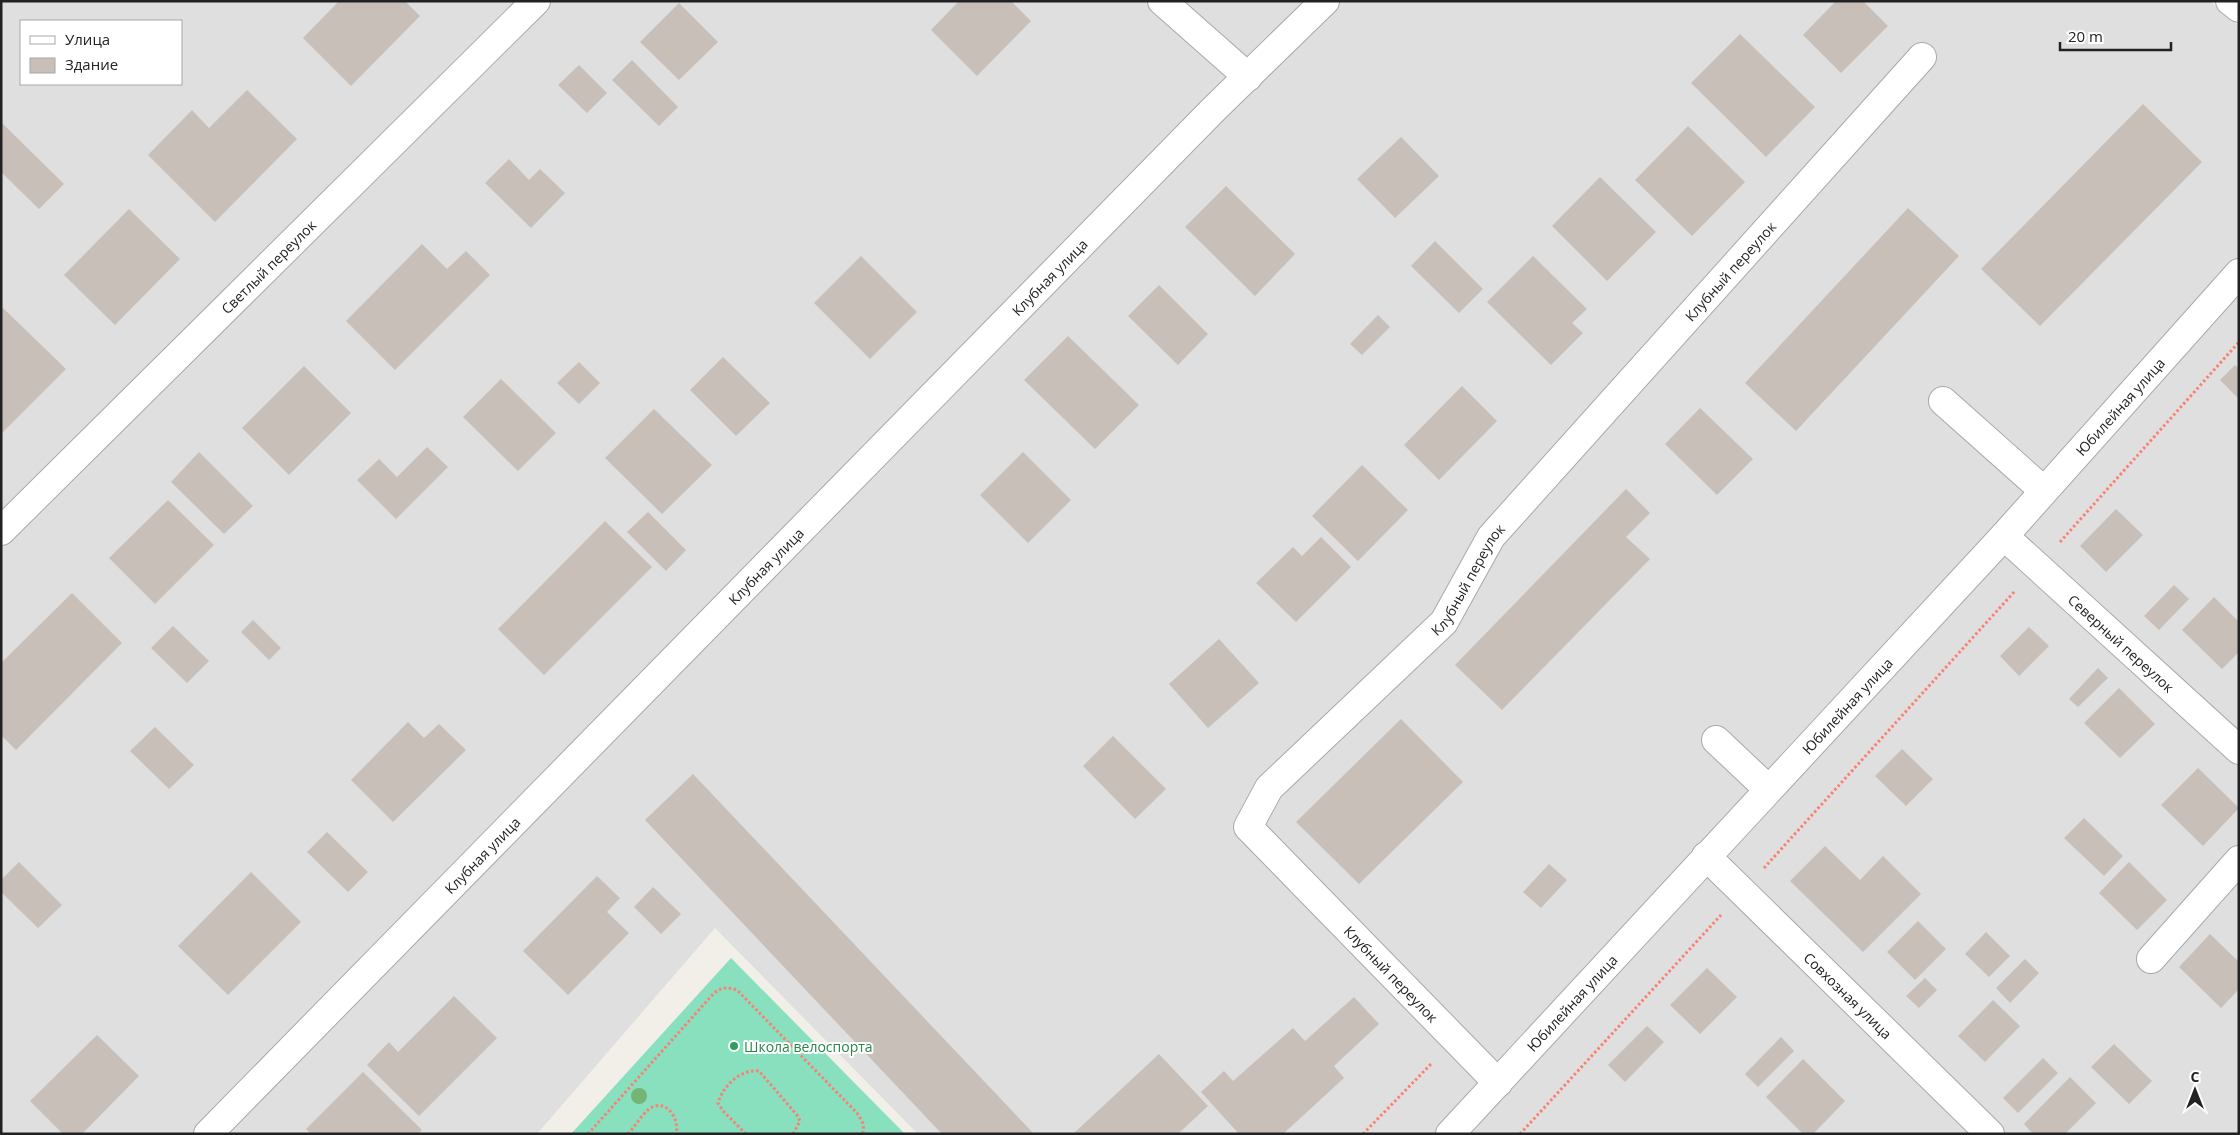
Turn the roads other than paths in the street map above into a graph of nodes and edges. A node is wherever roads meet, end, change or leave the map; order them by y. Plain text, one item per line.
1 (536, 1) edge
2 (1162, 1) edge
3 (1325, 1) edge
4 (2230, 1) edge
5 (2239, 8) edge
6 (1922, 57) dead end
7 (1248, 77) junction
8 (2239, 273) edge
9 (1943, 401) dead end
10 (2044, 492) junction
11 (1, 531) edge
12 (2004, 536) junction
13 (1716, 740) dead end
14 (2239, 750) edge
15 (1768, 789) junction
16 (1706, 856) junction
17 (2239, 860) edge
18 (2151, 959) dead end
19 (1498, 1083) junction
20 (208, 1134) edge
21 (1450, 1134) edge
22 (1990, 1134) edge

1 - 11 street, Светлый переулок
2 - 7 street
3 - 7 street, Клубная улица
4 - 5 street
6 - 19 street, Клубный переулок
7 - 20 street, Клубная улица
8 - 10 street, Юбилейная улица
9 - 10 street
10 - 12 street, Юбилейная улица
12 - 14 street, Северный переулок
12 - 15 street, Юбилейная улица
13 - 15 street
15 - 16 street, Юбилейная улица
16 - 19 street, Юбилейная улица
16 - 22 street, Совхозная улица
17 - 18 street
19 - 21 street, Юбилейная улица

